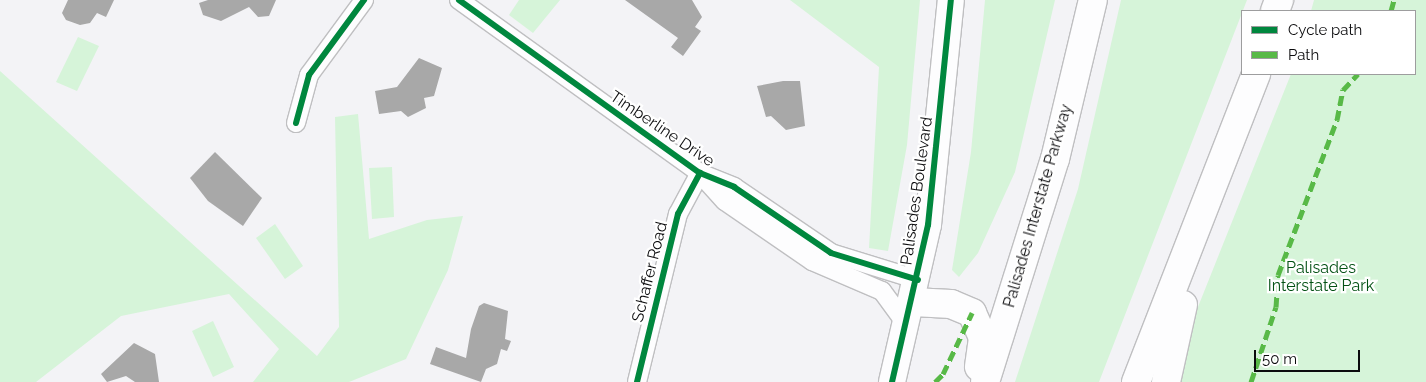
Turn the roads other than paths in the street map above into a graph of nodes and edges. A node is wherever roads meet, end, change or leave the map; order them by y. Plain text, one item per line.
1 (364, 0) edge
2 (459, 0) edge
3 (951, 0) edge
4 (1093, 0) edge
5 (1256, 75) edge
6 (1241, 121) junction
7 (296, 123) dead end
8 (700, 174) junction
9 (744, 204) junction
10 (913, 302) junction
11 (637, 382) edge
12 (892, 382) edge
13 (975, 382) edge
14 (985, 382) edge
15 (1136, 382) edge
16 (1166, 382) edge

1 - 7 street
2 - 8 street, Timberline Drive
3 - 10 main road, Palisades Boulevard
4 - 14 highway, Palisades Interstate Parkway
5 - 6 highway
6 - 15 highway
6 - 16 highway
8 - 9 street, Timberline Drive
8 - 11 street, Schaffer Road
9 - 10 street, Timberline Drive
9 - 10 street, Timberline Drive
10 - 12 main road, Palisades Boulevard
10 - 13 highway

